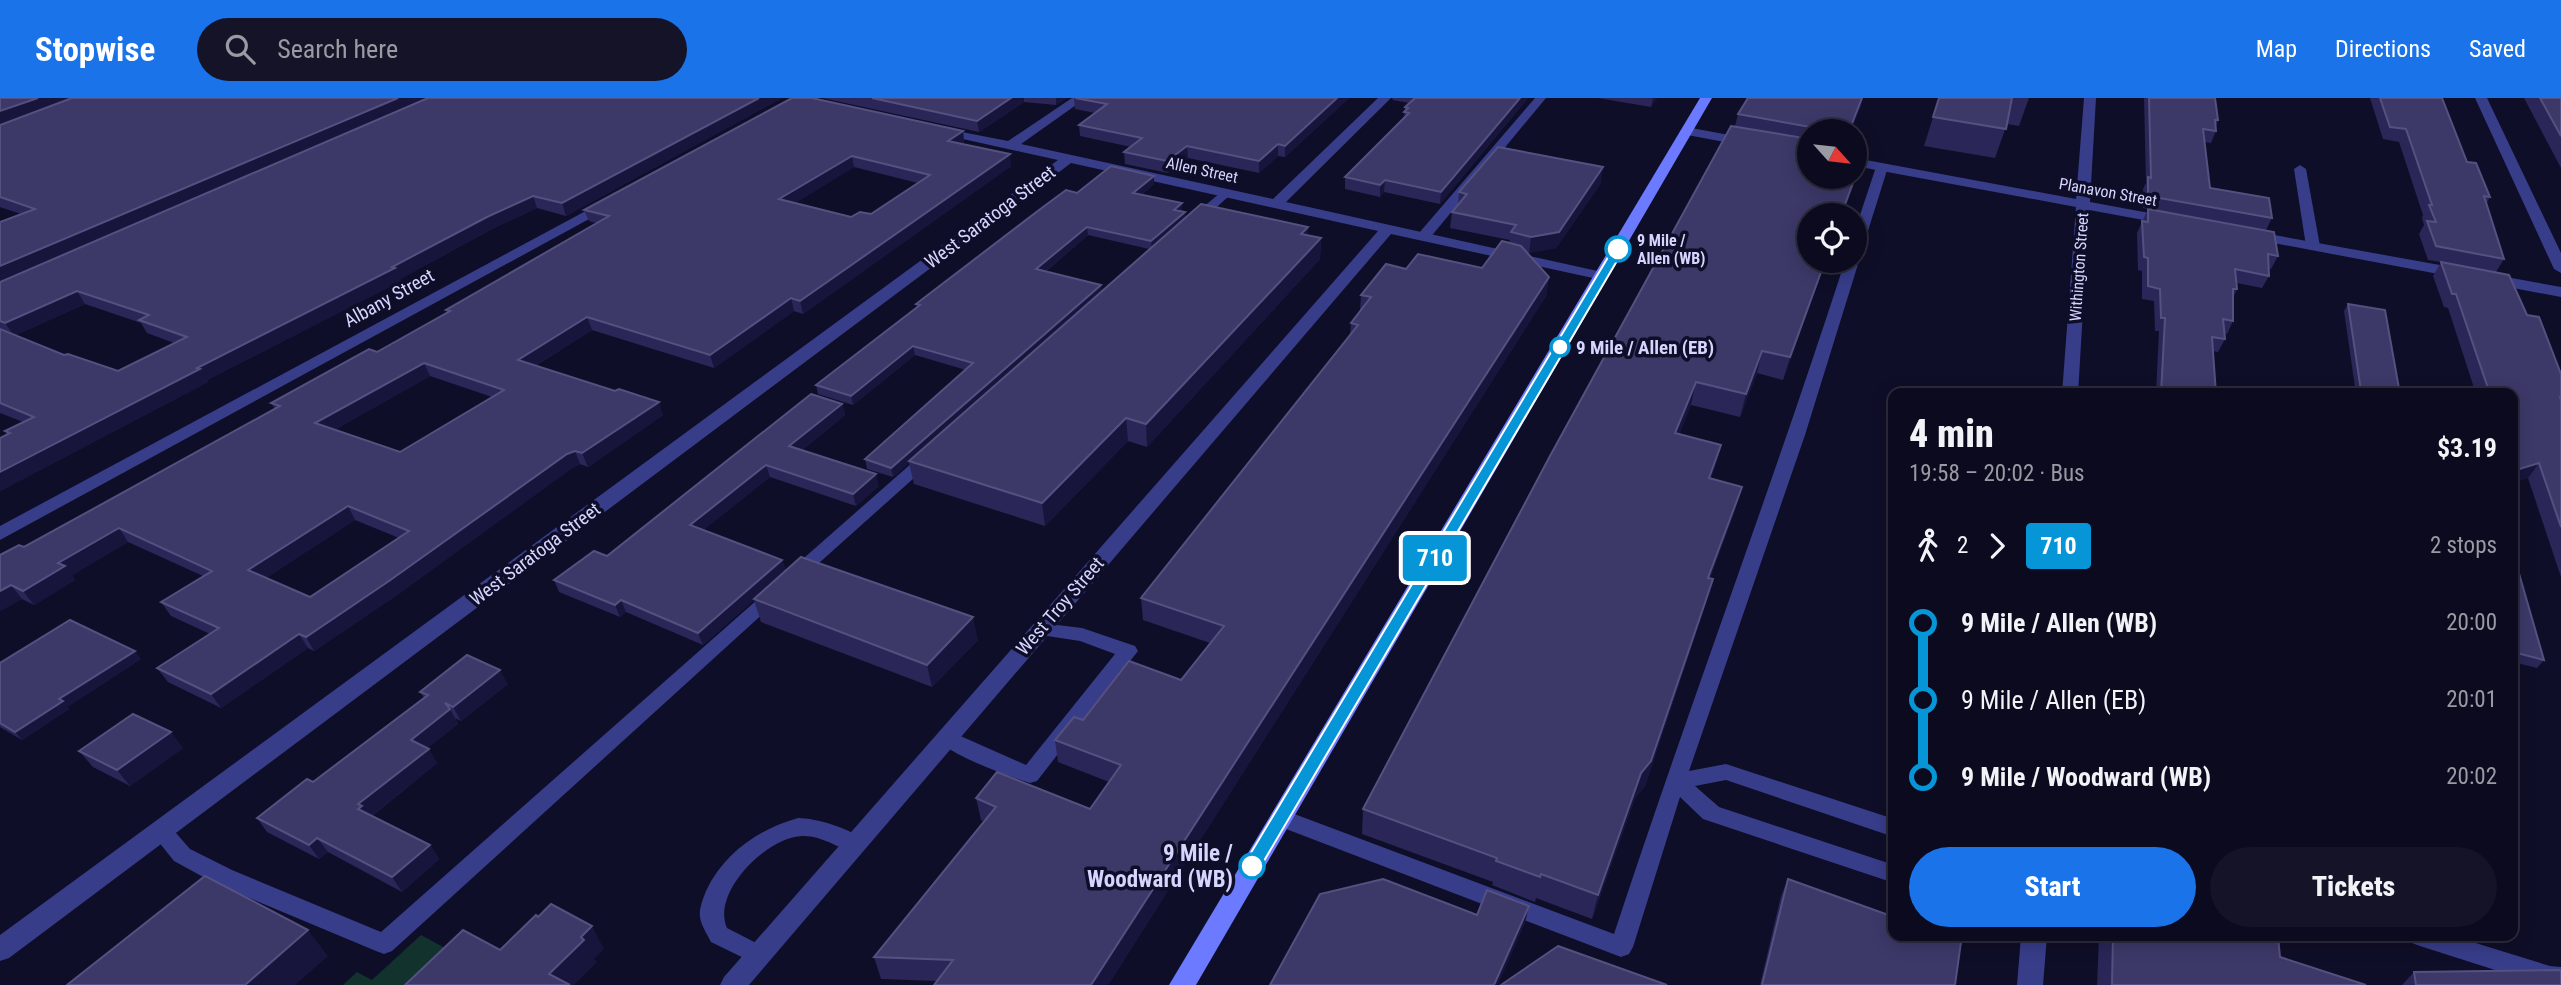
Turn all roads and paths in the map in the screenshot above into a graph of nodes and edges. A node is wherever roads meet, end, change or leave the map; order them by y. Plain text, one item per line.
1 (1080, 98) edge
2 (1385, 98) edge
3 (1541, 98) edge
4 (1706, 98) edge
5 (2090, 98) edge
6 (2481, 98) edge
7 (921, 126) edge
8 (1686, 131) junction
9 (1760, 145) edge
10 (1010, 146) junction
11 (1069, 158) junction
12 (1867, 164) edge
13 (1881, 167) junction
14 (2300, 169) dead end
15 (1225, 193) junction
16 (620, 196) edge
17 (1276, 204) junction
18 (2083, 205) junction
19 (1867, 212) edge
20 (2181, 223) edge
21 (1388, 228) junction
22 (1182, 231) edge
23 (2234, 232) edge
24 (1424, 236) junction
25 (2313, 246) junction
26 (2561, 269) edge
27 (1848, 273) edge
28 (1602, 276) junction
29 (2561, 292) edge
30 (2070, 388) edge
31 (939, 447) edge
32 (0, 534) edge
33 (1041, 629) junction
34 (947, 738) junction
35 (1676, 781) junction
36 (1281, 818) junction
37 (1888, 826) edge
38 (161, 831) junction
39 (854, 844) junction
40 (1888, 872) edge
41 (2034, 941) edge
42 (2454, 942) edge
43 (0, 950) edge
44 (758, 956) junction
45 (2561, 978) edge
46 (733, 985) edge
47 (1182, 985) edge
48 (2030, 985) edge

1 - 10 street
2 - 17 street
3 - 24 lane
4 - 8 main road
5 - 18 street, Withington Street
6 - 26 street
7 - 10 street, Allen Street
8 - 9 street
8 - 28 main road
10 - 11 street, Allen Street
11 - 15 street, Allen Street
11 - 38 street, West Saratoga Street
12 - 13 street, Planavon Street
13 - 18 street, Planavon Street
13 - 19 lane
14 - 25 lane
15 - 17 street, Allen Street
15 - 22 lane
16 - 32 street, Albany Street
17 - 21 street, Allen Street
18 - 20 street, Planavon Street
18 - 30 street, Withington Street
21 - 24 street, Allen Street
21 - 33 street, West Troy Street
23 - 25 street
24 - 28 street, Allen Street
25 - 29 street
27 - 35 lane
28 - 36 main road
31 - 38 lane
33 - 34 street, West Troy Street
33 - 34 lane
34 - 39 street, West Troy Street
35 - 36 lane
35 - 37 lane
35 - 40 lane
36 - 47 main road
38 - 43 street, West Saratoga Street
39 - 44 street, West Troy Street
39 - 44 lane
41 - 48 street
42 - 45 lane
44 - 46 street, West Troy Street

